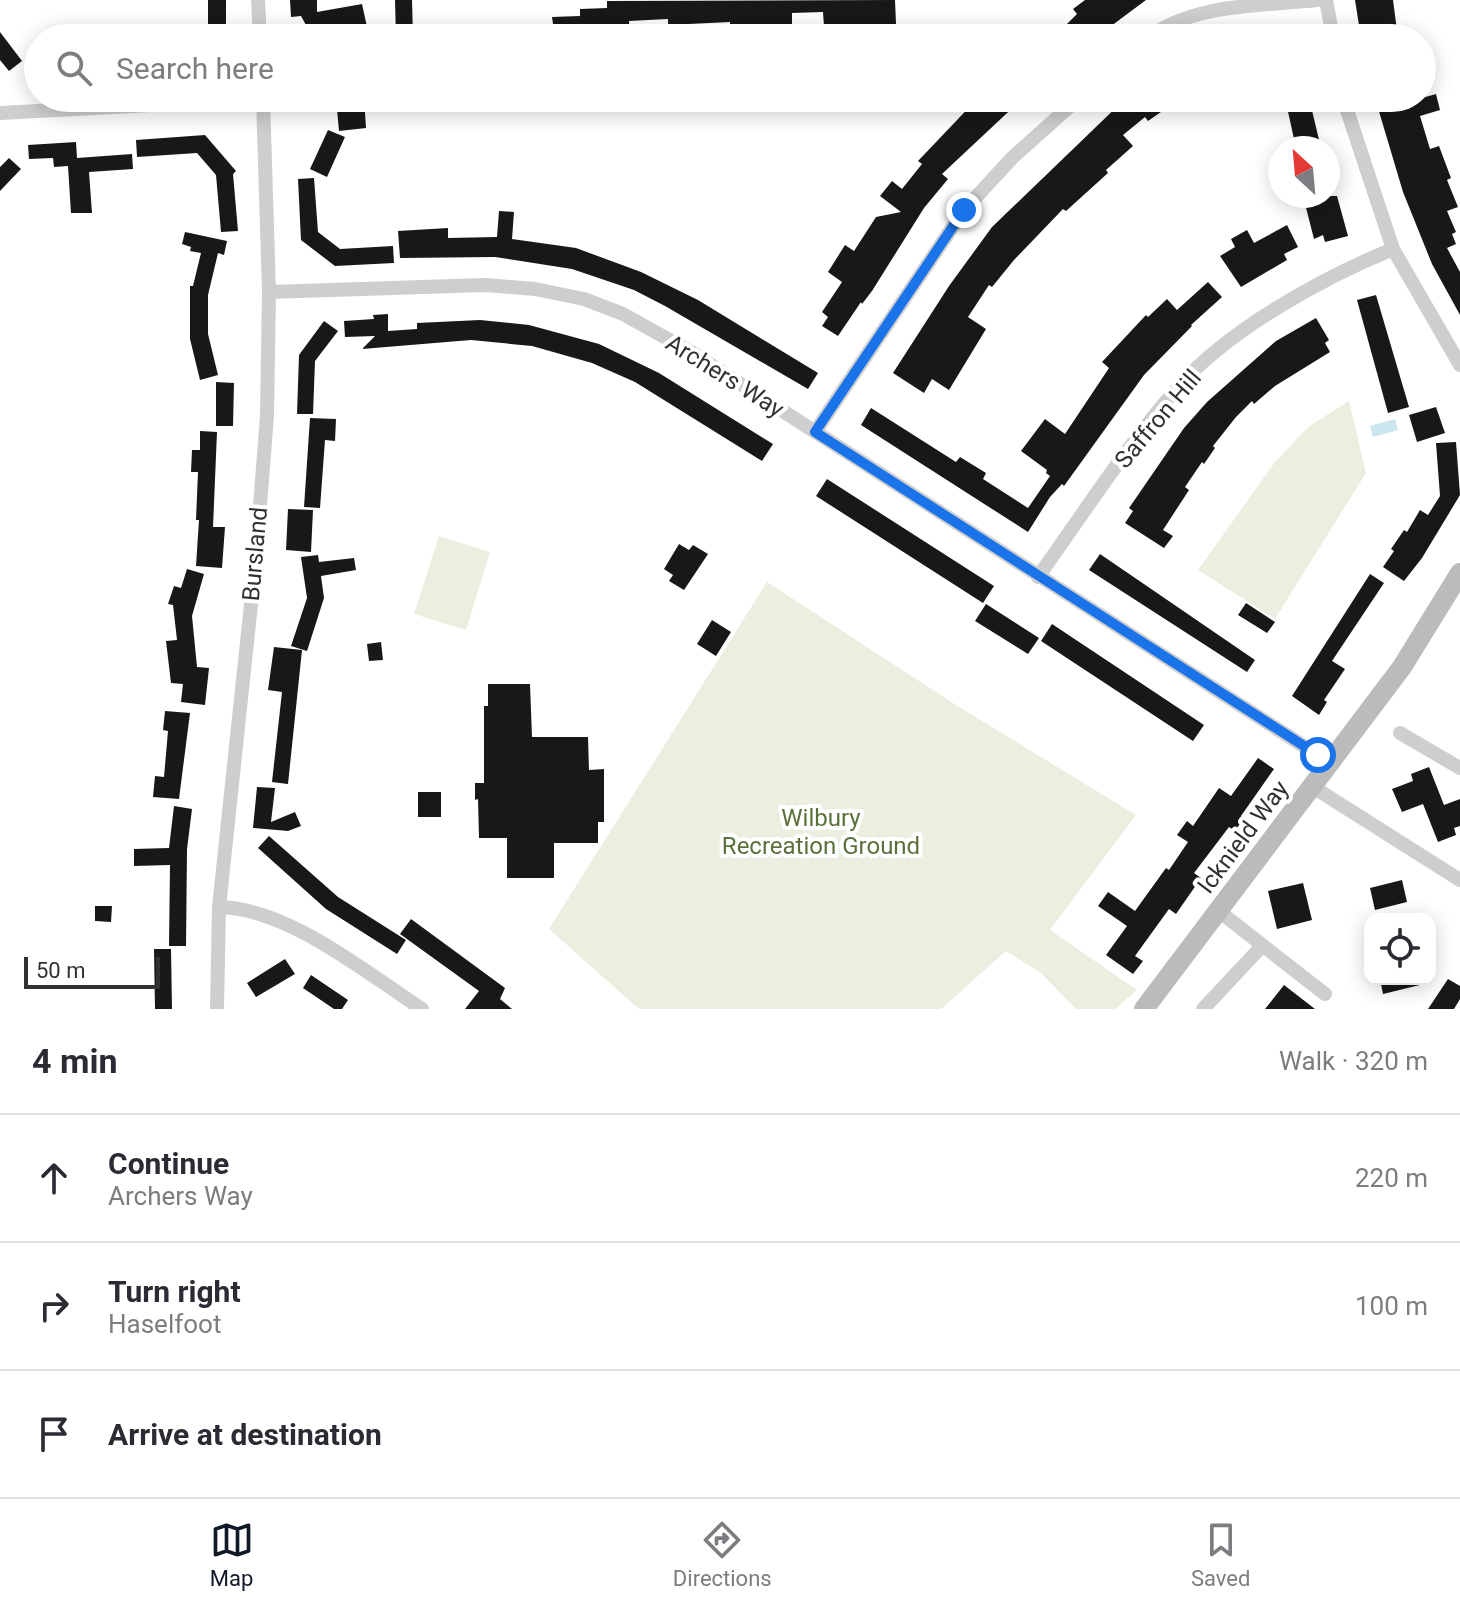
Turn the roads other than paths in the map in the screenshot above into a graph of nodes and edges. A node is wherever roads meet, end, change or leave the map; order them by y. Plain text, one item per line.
1 (258, 0) edge
2 (1317, 0) edge
3 (1326, 0) edge
4 (259, 24) edge
5 (1172, 24) edge
6 (1330, 24) edge
7 (24, 112) edge
8 (263, 112) edge
9 (1063, 112) edge
10 (1348, 112) edge
11 (0, 113) edge
12 (1393, 249) junction
13 (269, 292) junction
14 (1460, 365) edge
15 (815, 432) junction
16 (1460, 573) edge
17 (1038, 577) junction
18 (1400, 733) dead end
19 (1330, 763) junction
20 (1460, 768) edge
21 (1313, 787) junction
22 (1460, 880) edge
23 (219, 907) junction
24 (1220, 912) junction
25 (1262, 946) junction
26 (1325, 994) dead end
27 (217, 1009) edge
28 (422, 1009) edge
29 (1144, 1009) edge
30 (1203, 1009) edge

1 - 4 street
2 - 5 street
3 - 6 street
7 - 11 street
8 - 13 street, Bursland
9 - 15 street
10 - 12 street
12 - 14 street
12 - 17 street, Saffron Hill
13 - 15 street, Archers Way
13 - 23 street, Bursland
15 - 17 street, Archers Way
16 - 19 street, Icknield Way
17 - 19 street, Archers Way
18 - 20 street
19 - 21 street, Icknield Way
21 - 22 street
21 - 24 street, Icknield Way
23 - 27 street, Bursland
23 - 28 street
24 - 25 street
24 - 29 street, Icknield Way
25 - 26 street
25 - 30 street

